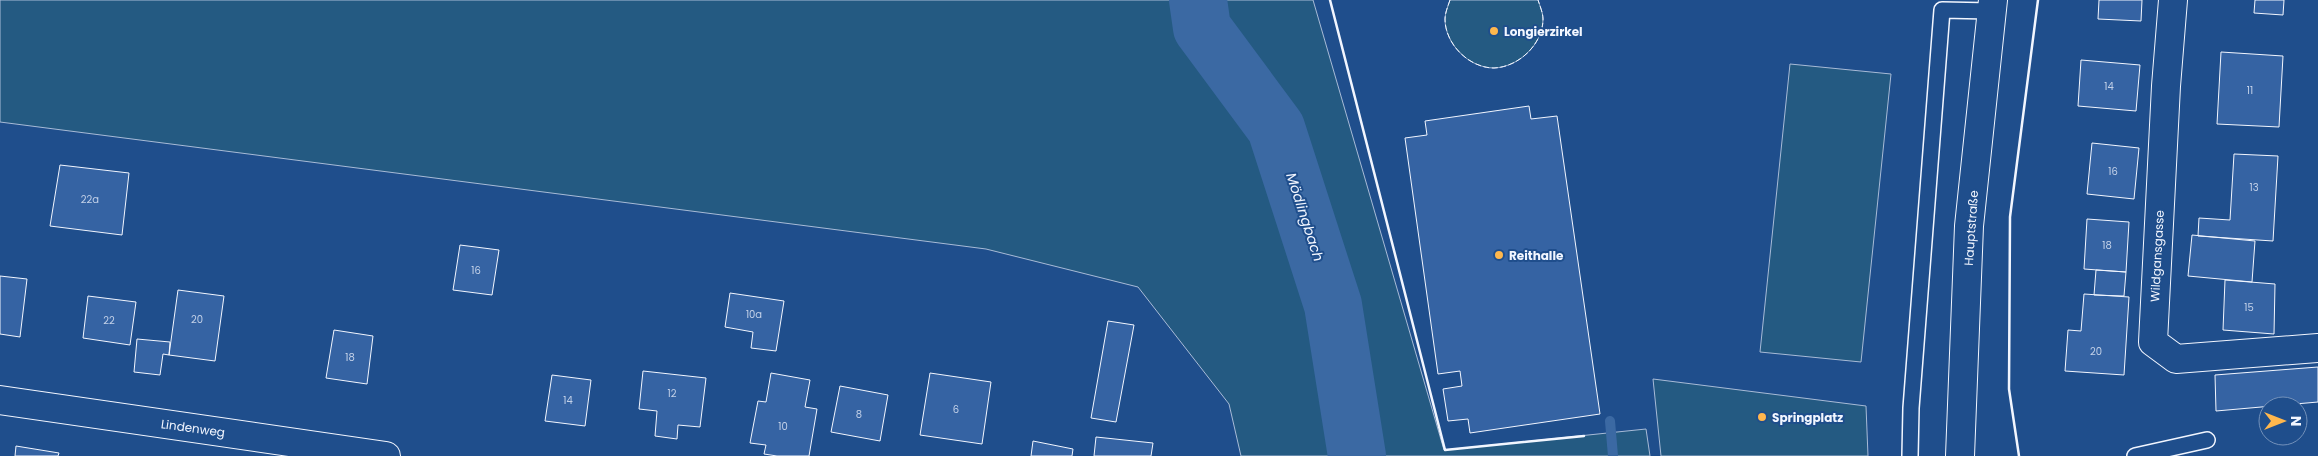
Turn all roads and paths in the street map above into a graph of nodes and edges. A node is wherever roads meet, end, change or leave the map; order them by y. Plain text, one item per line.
1 (2173, 0) edge
2 (1992, 6) edge
3 (2318, 348) edge
4 (0, 400) edge
5 (2207, 440) dead end
6 (386, 456) edge
7 (1910, 456) edge
8 (1960, 456) edge
9 (2136, 456) edge

1 - 3 street, Wildgansgasse
2 - 7 lane
2 - 8 street, Hauptstraße
4 - 6 street, Lindenweg
5 - 9 lane

